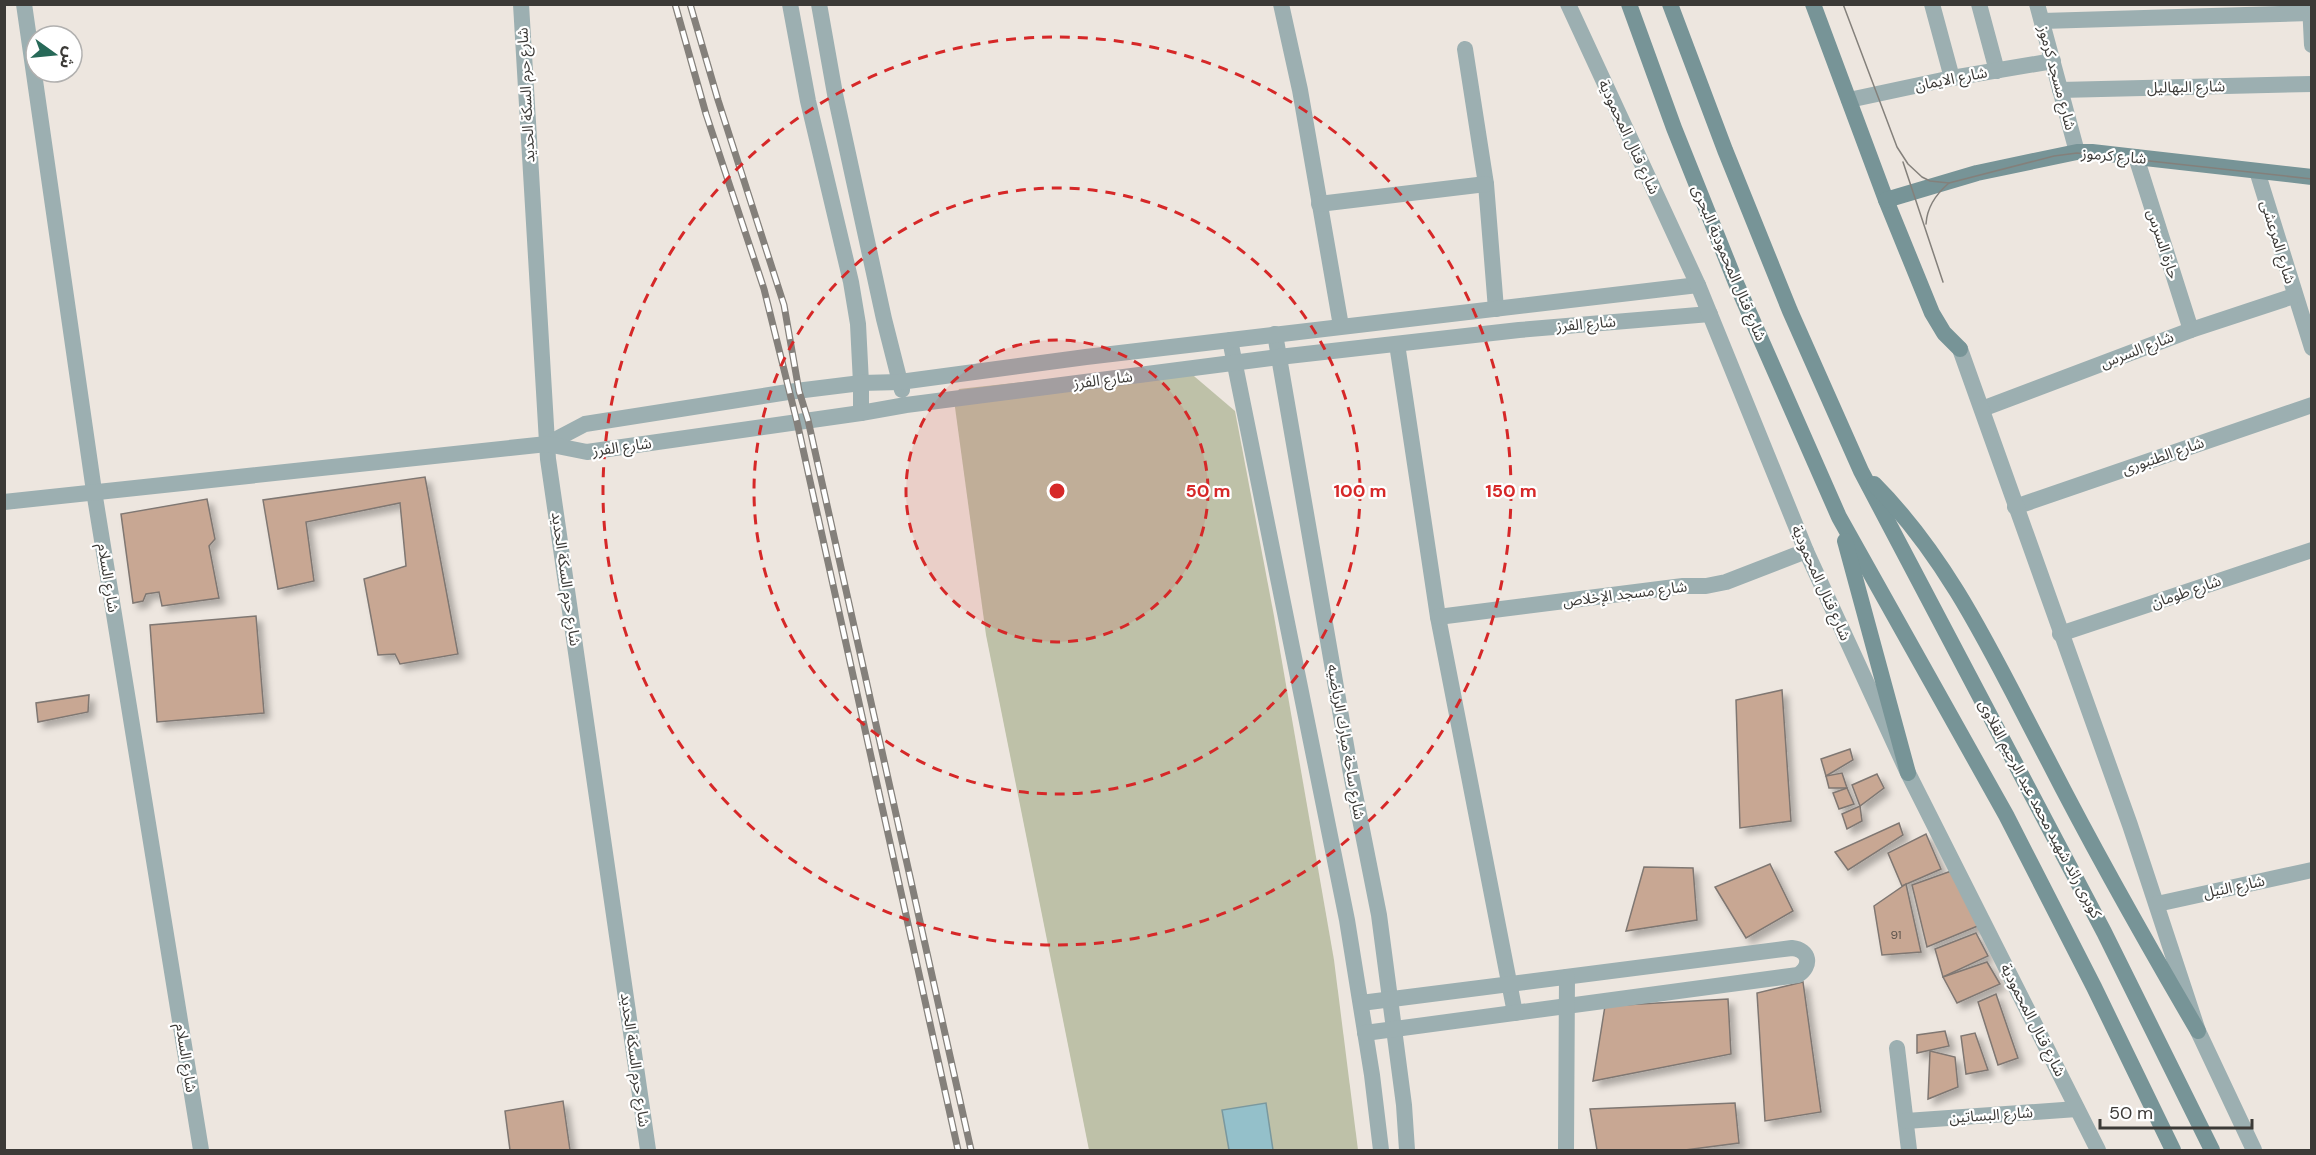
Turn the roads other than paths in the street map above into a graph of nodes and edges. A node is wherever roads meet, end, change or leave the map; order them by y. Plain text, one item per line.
1 (24, 4) edge
2 (521, 4) edge
3 (790, 4) edge
4 (819, 4) edge
5 (1281, 4) edge
6 (1568, 4) edge
7 (1629, 4) edge
8 (1670, 4) edge
9 (1813, 4) edge
10 (1932, 4) edge
11 (1979, 4) edge
12 (2310, 9) edge
13 (2040, 13) edge
14 (2312, 45) edge
15 (1465, 49) dead end
16 (2052, 61) junction
17 (1997, 70) junction
18 (1952, 78) junction
19 (2312, 84) edge
20 (2060, 90) junction
21 (1849, 100) junction
22 (2077, 152) junction
23 (2136, 157) junction
24 (2257, 171) junction
25 (2312, 177) edge
26 (1486, 184) junction
27 (1886, 200) junction
28 (1319, 204) junction
29 (876, 276) junction
30 (851, 282) junction
31 (1698, 285) junction
32 (2294, 296) junction
33 (1515, 307) junction
34 (1496, 309) junction
35 (1710, 314) junction
36 (884, 320) junction
37 (858, 324) junction
38 (1341, 326) junction
39 (1519, 330) junction
40 (2191, 330) junction
41 (1275, 334) junction
42 (1230, 340) junction
43 (1397, 344) junction
44 (2312, 348) edge
45 (1960, 349) joint
46 (1279, 357) junction
47 (1234, 363) junction
48 (900, 382) junction
49 (861, 383) junction
50 (906, 405) junction
51 (2312, 405) edge
52 (1982, 409) junction
53 (861, 413) junction
54 (547, 444) junction
55 (1861, 471) junction
56 (94, 491) junction
57 (4, 502) edge
58 (2016, 507) junction
59 (1839, 517) junction
60 (2312, 550) edge
61 (1806, 551) junction
62 (1438, 617) junction
63 (2060, 634) junction
64 (1908, 773) junction
65 (2312, 870) edge
66 (2157, 904) junction
67 (1567, 976) junction
68 (1510, 984) junction
69 (1390, 999) junction
70 (1360, 1003) junction
71 (1567, 1006) junction
72 (1515, 1013) junction
73 (1394, 1029) junction
74 (2198, 1031) junction
75 (1365, 1033) junction
76 (1896, 1048) dead end
77 (2077, 1109) junction
78 (1906, 1121) junction
79 (201, 1150) edge
80 (648, 1150) edge
81 (1381, 1150) edge
82 (1407, 1150) edge
83 (1566, 1150) edge
84 (1909, 1150) edge
85 (2098, 1150) edge
86 (2173, 1150) edge
87 (2212, 1150) edge
88 (2254, 1150) edge

1 - 56 street, شارع السلام
2 - 54 street, شارع حرم السكة الحديد
3 - 30 street
4 - 29 street
5 - 28 street
6 - 31 street, شارع قنال المحمودية
7 - 59 main road, شارع قنال المحمودية البحرى
8 - 55 main road
9 - 21 main road
10 - 18 street
11 - 17 street
12 - 13 street
12 - 14 street
13 - 16 street, شارع مسجد كرموز
15 - 26 street
16 - 17 street, شارع الايمان
16 - 20 street, شارع مسجد كرموز
17 - 18 street, شارع الايمان
18 - 21 street, شارع الايمان
19 - 20 street, شارع البهاليل
20 - 22 street, شارع مسجد كرموز
21 - 27 main road
22 - 23 main road, شارع كرموز
22 - 27 main road, شارع كرموز
23 - 24 main road, شارع كرموز
23 - 40 street, حارة السرس
24 - 25 main road, شارع كرموز
24 - 32 street, شارع المرعشى
26 - 28 street
26 - 34 street
27 - 45 main road
28 - 38 street
29 - 30 street
29 - 36 street
30 - 37 street
31 - 33 street, شارع الفرز
31 - 35 street, شارع قنال المحمودية
32 - 40 street, شارع السرس
32 - 44 street, شارع المرعشى
33 - 34 street, شارع الفرز
33 - 39 street
34 - 38 street, شارع الفرز
35 - 39 street, شارع الفرز
35 - 61 street, شارع قنال المحمودية
36 - 37 street
36 - 48 street
37 - 49 street
38 - 41 street, شارع الفرز
39 - 43 street, شارع الفرز
40 - 52 street, شارع السرس
41 - 42 street, شارع الفرز
41 - 46 street, شارع ساحة مبارك الرياضيه
42 - 47 street
42 - 48 street, شارع الفرز
43 - 46 street, شارع الفرز
43 - 62 street
45 - 52 street
46 - 47 street, شارع الفرز
46 - 69 street, شارع ساحة مبارك الرياضيه
47 - 50 street, شارع الفرز
47 - 70 street
48 - 49 street, شارع الفرز
48 - 50 street
49 - 53 street
49 - 54 street, شارع الفرز
50 - 53 street, شارع الفرز
51 - 58 street, شارع الطنبورى
52 - 58 street
53 - 54 street, شارع الفرز
54 - 56 street
54 - 80 street, شارع حرم السكة الحديد
55 - 74 main road
55 - 87 main road, كوبرى رائد شهيد محمد عبد الرحيم القلاوى
56 - 57 street
56 - 79 street, شارع السلام
58 - 63 street
59 - 64 main road
59 - 86 main road
60 - 63 street, شارع طومان
61 - 62 street, شارع مسجد الإخلاص
61 - 64 street, شارع قنال المحمودية
62 - 68 street
63 - 66 street
64 - 77 street, شارع قنال المحمودية
65 - 66 street, شارع النيل
66 - 74 street
67 - 68 street
67 - 71 street
67 - 71 street
68 - 69 street
68 - 72 street
69 - 70 street
69 - 73 street, شارع ساحة مبارك الرياضيه
70 - 75 street
71 - 72 street
71 - 83 street
72 - 73 street
73 - 75 street
73 - 82 street, شارع ساحة مبارك الرياضيه
74 - 88 street
75 - 81 street
76 - 78 street
77 - 78 street, شارع البساتين
77 - 85 street, شارع قنال المحمودية
78 - 84 street

